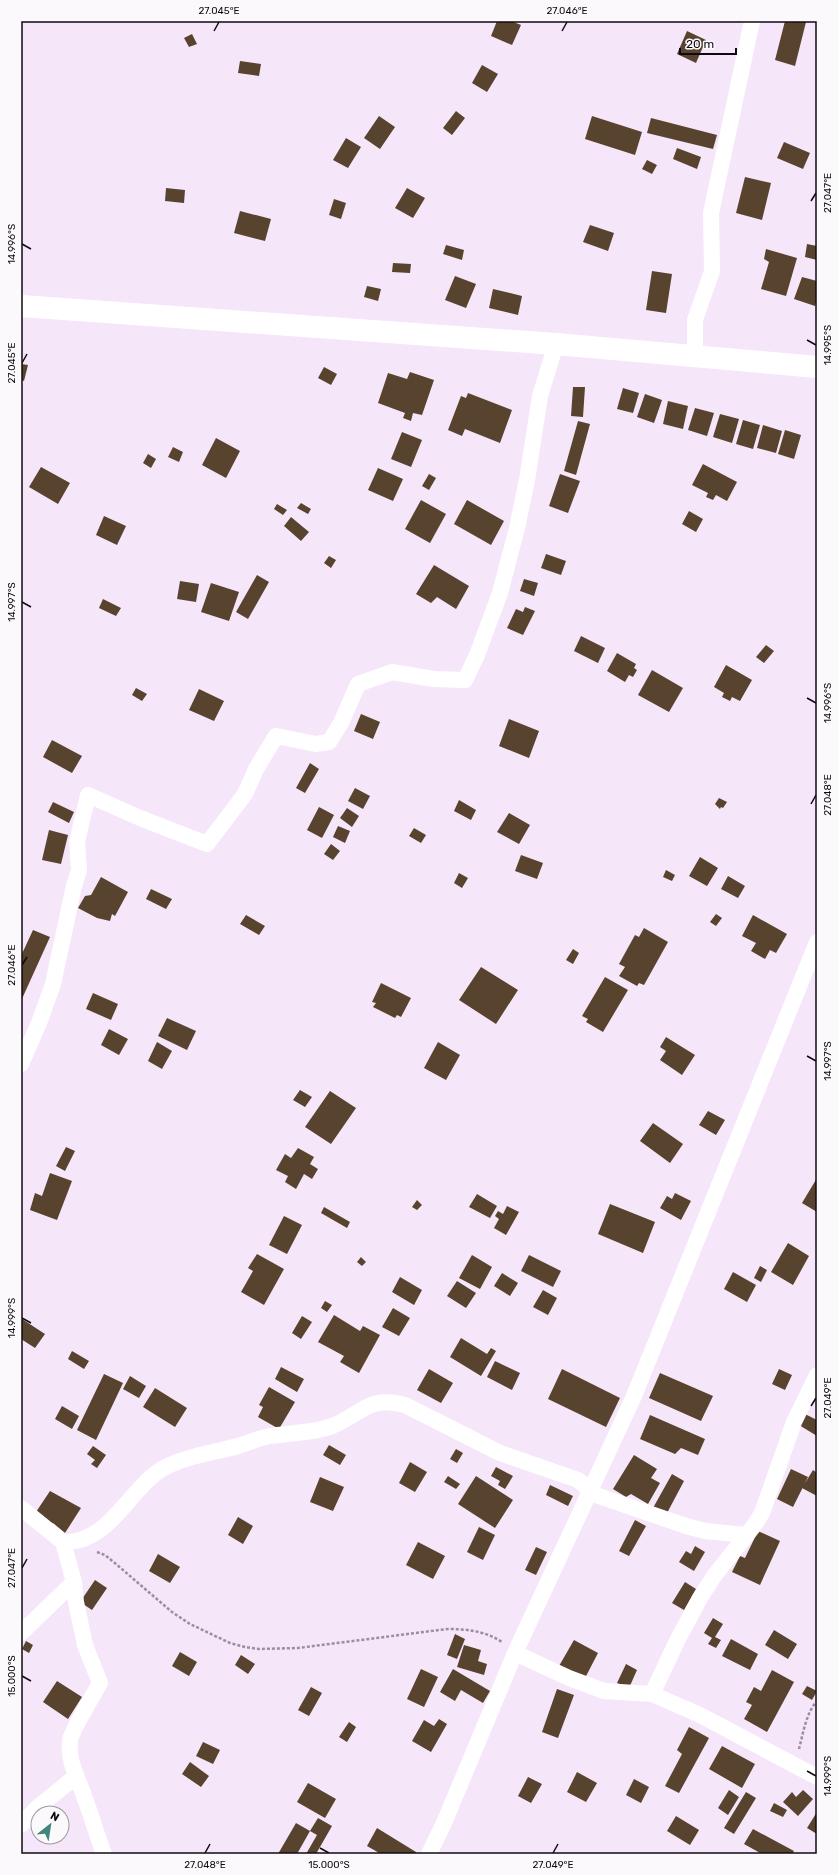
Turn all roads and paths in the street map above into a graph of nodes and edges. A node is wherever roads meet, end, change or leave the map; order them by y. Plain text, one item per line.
1 (752, 21) edge
2 (21, 306) edge
3 (556, 344) junction
4 (695, 357) junction
5 (817, 367) edge
6 (817, 942) edge
7 (21, 1064) edge
8 (817, 1375) edge
9 (590, 1493) junction
10 (21, 1508) edge
11 (746, 1535) junction
12 (68, 1542) junction
13 (74, 1582) junction
14 (21, 1633) edge
15 (516, 1653) junction
16 (652, 1694) junction
17 (817, 1701) edge
18 (794, 1765) junction
19 (75, 1777) junction
20 (817, 1777) edge
21 (21, 1825) edge
22 (104, 1854) edge
23 (429, 1854) edge

1 - 4 street
2 - 3 street
3 - 4 street
3 - 7 street
4 - 5 street
6 - 9 street
8 - 11 street
9 - 11 street
9 - 12 street
9 - 15 street
10 - 12 street
11 - 16 street
12 - 13 street
12 - 15 path
13 - 14 street
13 - 19 street
15 - 16 street
15 - 23 street
16 - 18 street
17 - 18 path
18 - 20 street
19 - 21 street
19 - 22 street

